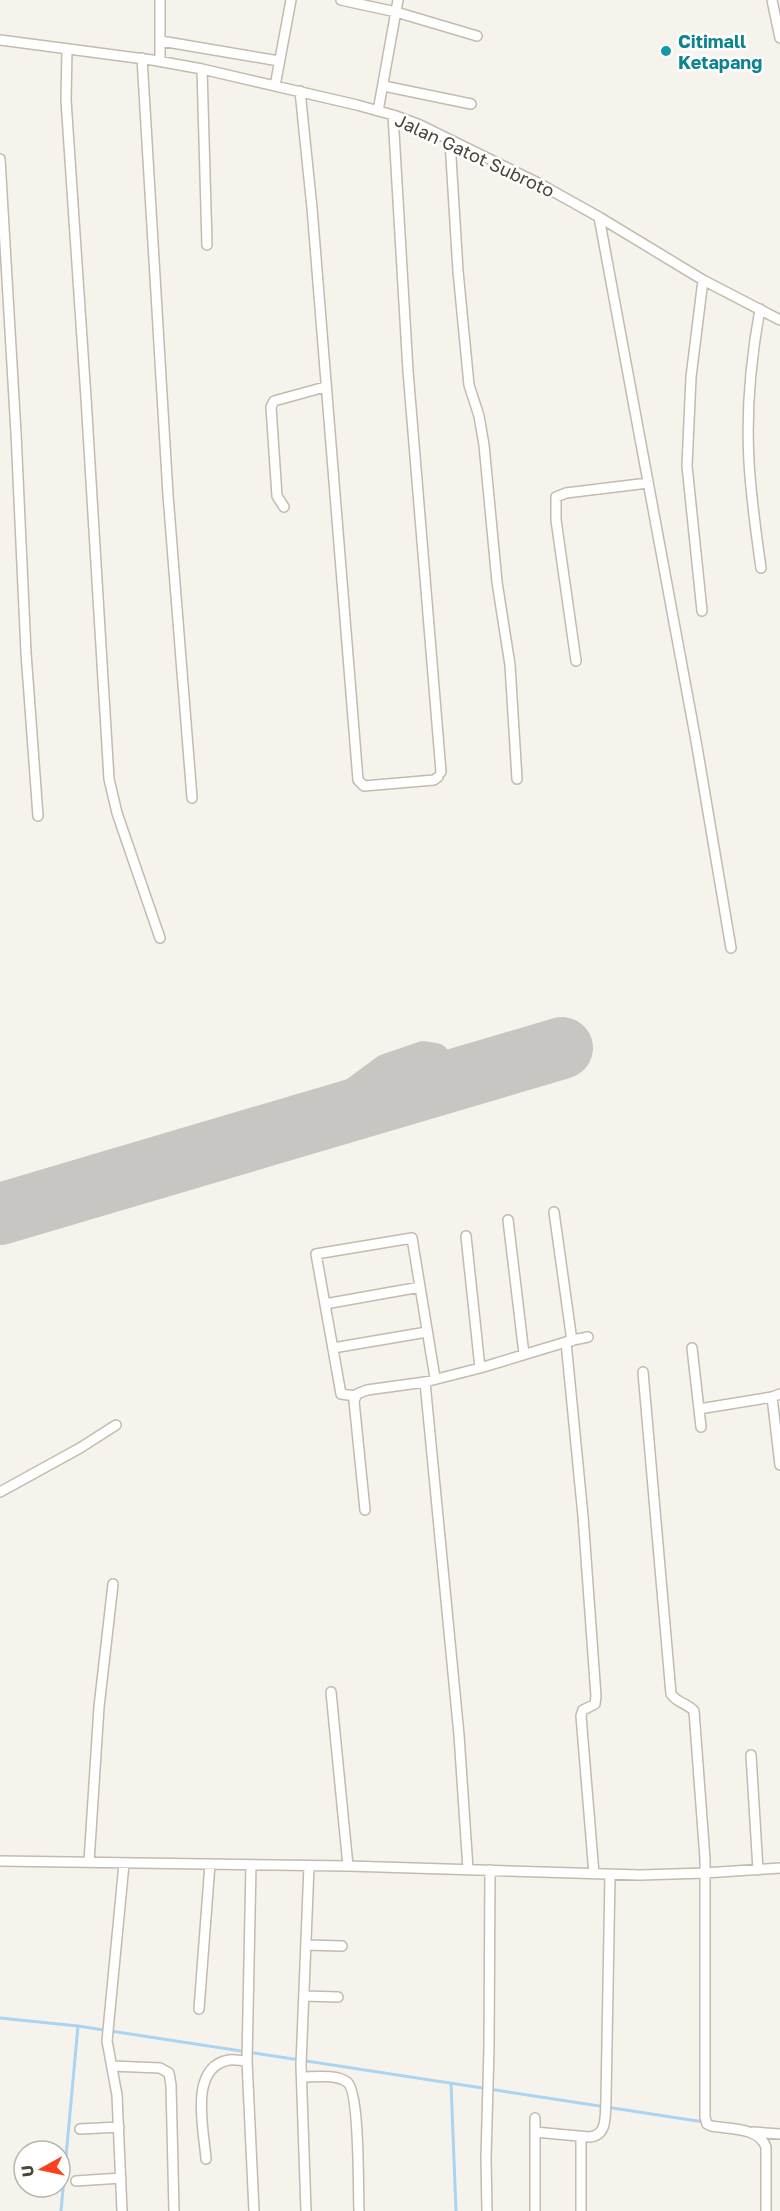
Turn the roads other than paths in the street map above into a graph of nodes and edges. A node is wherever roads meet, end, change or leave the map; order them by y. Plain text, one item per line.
1 (160, 0) edge
2 (291, 0) edge
3 (341, 0) edge
4 (398, 0) edge
5 (772, 0) edge
6 (396, 12) junction
7 (477, 36) dead end
8 (780, 38) edge
9 (0, 40) edge
10 (161, 41) junction
11 (67, 49) junction
12 (142, 58) junction
13 (160, 61) junction
14 (279, 61) junction
15 (202, 69) junction
16 (275, 86) junction
17 (384, 86) junction
18 (300, 91) junction
19 (471, 104) dead end
20 (378, 111) junction
21 (393, 116) junction
22 (450, 141) junction
23 (0, 159) edge
24 (599, 217) junction
25 (207, 245) dead end
26 (703, 280) junction
27 (760, 309) junction
28 (780, 320) edge
29 (326, 387) junction
30 (648, 483) junction
31 (284, 507) dead end
32 (761, 568) dead end
33 (702, 611) dead end
34 (576, 661) dead end
35 (517, 779) dead end
36 (192, 798) dead end
37 (38, 816) dead end
38 (160, 938) dead end
39 (731, 948) dead end
40 (554, 1212) dead end
41 (508, 1220) dead end
42 (466, 1236) dead end
43 (420, 1287) junction
44 (325, 1304) junction
45 (427, 1332) junction
46 (588, 1337) dead end
47 (569, 1341) junction
48 (333, 1348) junction
49 (692, 1348) dead end
50 (524, 1354) junction
51 (480, 1368) junction
52 (643, 1372) dead end
53 (435, 1378) junction
54 (425, 1382) junction
55 (776, 1395) edge
56 (355, 1396) junction
57 (699, 1409) junction
58 (116, 1425) dead end
59 (701, 1427) dead end
60 (780, 1465) edge
61 (0, 1492) edge
62 (365, 1510) dead end
63 (113, 1584) dead end
64 (331, 1692) dead end
65 (751, 1755) dead end
66 (0, 1861) edge
67 (89, 1862) junction
68 (124, 1864) junction
69 (210, 1864) junction
70 (251, 1865) junction
71 (309, 1866) junction
72 (348, 1866) junction
73 (780, 1868) edge
74 (468, 1869) junction
75 (490, 1870) junction
76 (758, 1870) junction
77 (705, 1874) junction
78 (594, 1875) junction
79 (610, 1875) junction
80 (306, 1945) junction
81 (342, 1946) dead end
82 (304, 1996) junction
83 (338, 1997) dead end
84 (199, 2009) dead end
85 (247, 2061) junction
86 (112, 2066) junction
87 (302, 2077) junction
88 (535, 2118) dead end
89 (119, 2127) junction
90 (80, 2128) dead end
91 (535, 2132) junction
92 (751, 2132) junction
93 (780, 2134) edge
94 (581, 2136) junction
95 (206, 2159) dead end
96 (121, 2178) junction
97 (76, 2181) dead end
98 (122, 2211) edge
99 (174, 2211) edge
100 (254, 2211) edge
101 (306, 2211) edge
102 (359, 2211) edge
103 (488, 2211) edge
104 (535, 2211) edge
105 (581, 2211) edge
106 (766, 2211) edge

1 - 10 street
2 - 14 street
3 - 6 street
4 - 6 street
5 - 8 street
6 - 7 street
6 - 17 street
9 - 11 street, Jalan Gatot Subroto
10 - 13 street
10 - 14 street
11 - 12 street, Jalan Gatot Subroto
11 - 38 street
12 - 13 street, Jalan Gatot Subroto
12 - 36 street
13 - 15 street, Jalan Gatot Subroto
14 - 16 street
15 - 16 street, Jalan Gatot Subroto
15 - 25 street
16 - 18 street, Jalan Gatot Subroto
17 - 19 street
17 - 20 street
18 - 20 street, Jalan Gatot Subroto
18 - 29 street
20 - 21 street, Jalan Gatot Subroto
21 - 22 street, Jalan Gatot Subroto
21 - 29 street
22 - 24 street, Jalan Gatot Subroto
22 - 35 street
23 - 37 street
24 - 26 street, Jalan Gatot Subroto
24 - 30 street
26 - 27 street, Jalan Gatot Subroto
26 - 33 street
27 - 28 street, Jalan Gatot Subroto
27 - 32 street
29 - 31 street
30 - 34 street
30 - 39 street
40 - 47 street
41 - 50 street
42 - 51 street
43 - 44 street
43 - 44 street
43 - 45 street
44 - 48 street
45 - 48 street
45 - 53 street
46 - 47 street
47 - 50 street
47 - 78 street
48 - 56 street
49 - 57 street
50 - 51 street
51 - 53 street
52 - 77 street
53 - 54 street
54 - 56 street
54 - 74 street
55 - 57 street
55 - 60 street
56 - 62 street
57 - 59 street
58 - 61 street
63 - 67 street
64 - 72 street
65 - 76 street
66 - 67 street
67 - 68 street
68 - 69 street
68 - 86 street
69 - 70 street
69 - 84 street
70 - 71 street
70 - 85 street
71 - 72 street
71 - 80 street
72 - 74 street
73 - 76 street
74 - 75 street
75 - 78 street
75 - 103 street
76 - 77 street
77 - 79 street
77 - 92 street
78 - 79 street
79 - 94 street
80 - 81 street
80 - 82 street
82 - 83 street
82 - 87 street
85 - 95 street
85 - 100 street
86 - 89 street
86 - 99 street
87 - 101 street
87 - 102 street
88 - 91 street
89 - 90 street
89 - 96 street
91 - 94 street
91 - 104 street
92 - 93 street
92 - 106 street
94 - 105 street
96 - 97 street
96 - 98 street

